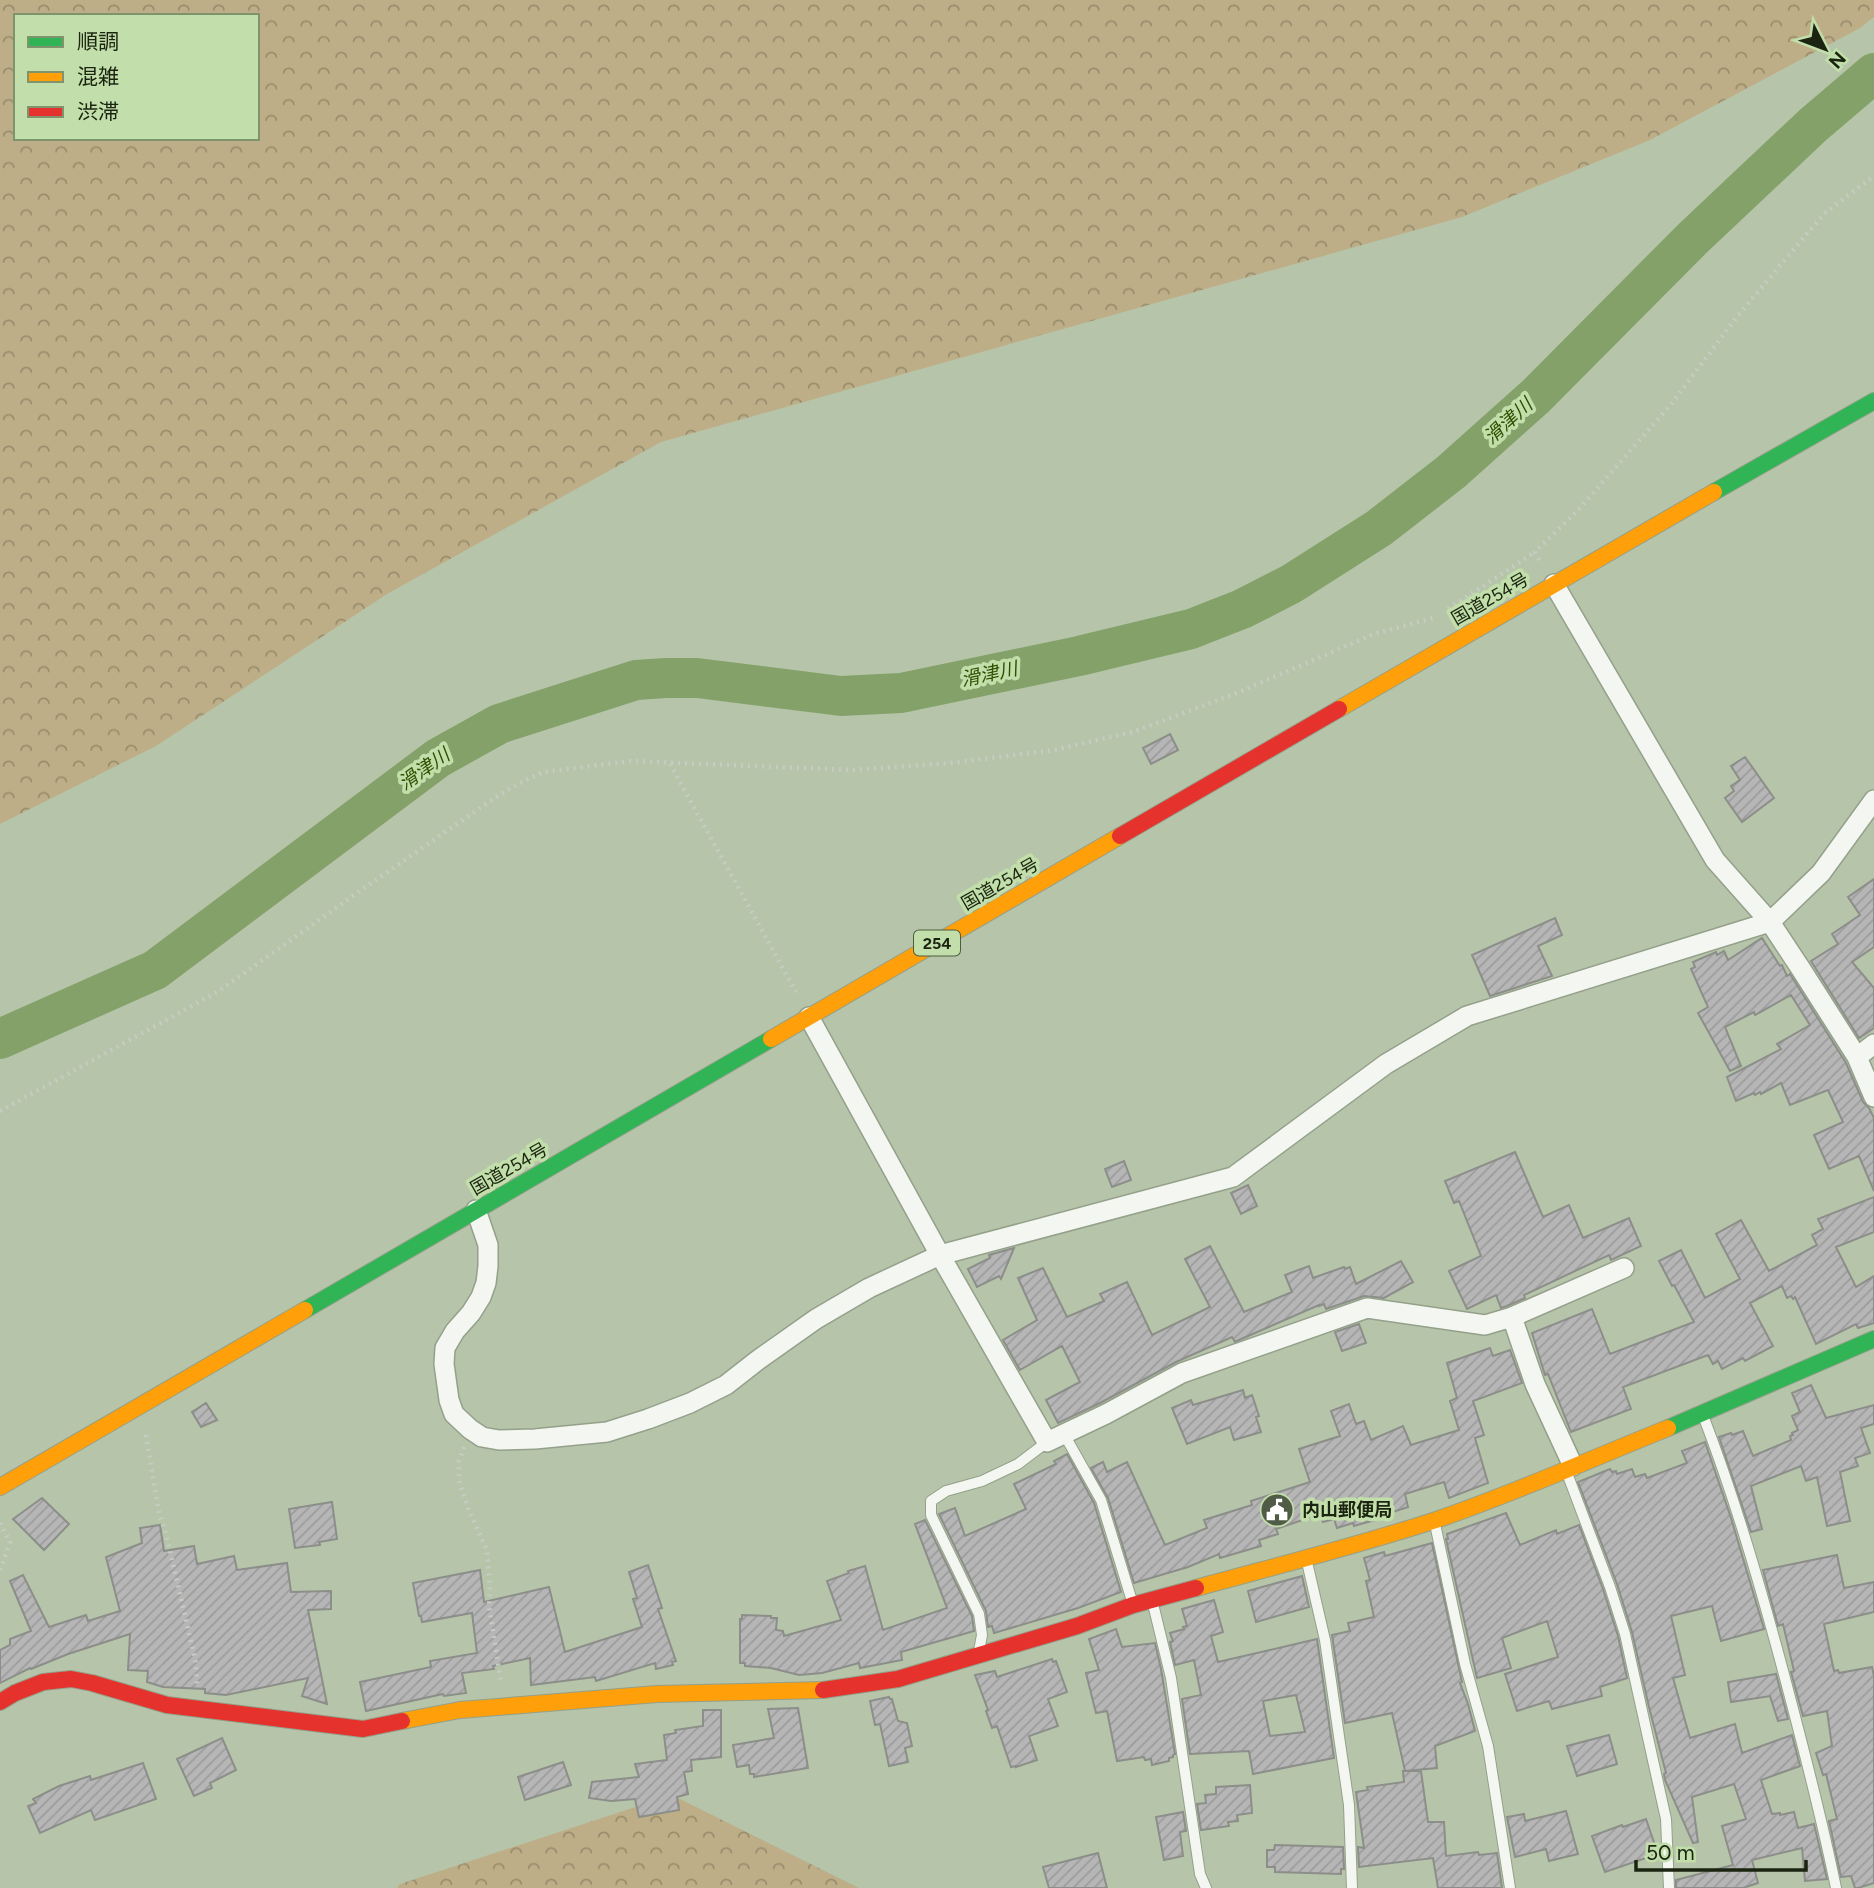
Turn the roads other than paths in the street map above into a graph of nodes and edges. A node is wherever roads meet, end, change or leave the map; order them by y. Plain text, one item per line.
1 (1874, 401) edge
2 (1554, 584) junction
3 (1874, 800) edge
4 (1770, 922) junction
5 (809, 1017) junction
6 (1874, 1044) edge
7 (1857, 1057) junction
8 (1874, 1097) edge
9 (476, 1210) junction
10 (940, 1255) junction
11 (1624, 1268) dead end
12 (1512, 1317) junction
13 (1874, 1339) edge
14 (1703, 1414) junction
15 (1055, 1438) junction
16 (1569, 1469) junction
17 (0, 1487) edge
18 (1435, 1520) junction
19 (1306, 1558) junction
20 (1153, 1600) junction
21 (1133, 1605) junction
22 (978, 1656) junction
23 (0, 1702) edge
24 (1206, 1888) edge
25 (1352, 1888) edge
26 (1510, 1888) edge
27 (1670, 1888) edge
28 (1836, 1888) edge

1 - 2 main road, 国道254号 / 254
2 - 4 street
2 - 5 main road, 国道254号 / 254
3 - 4 street
4 - 7 street
4 - 10 street
5 - 9 main road, 国道254号 / 254
5 - 10 street
6 - 7 street
7 - 8 street
9 - 10 street
9 - 17 main road, 国道254号 / 254
10 - 15 street
11 - 12 street
12 - 15 street
12 - 16 street
13 - 14 main road
14 - 16 main road
14 - 28 lane
15 - 21 lane
15 - 22 lane
16 - 18 main road
16 - 27 lane
18 - 19 main road
18 - 26 lane
19 - 20 main road
19 - 25 lane
20 - 21 main road
20 - 24 lane
21 - 22 main road
22 - 23 main road

